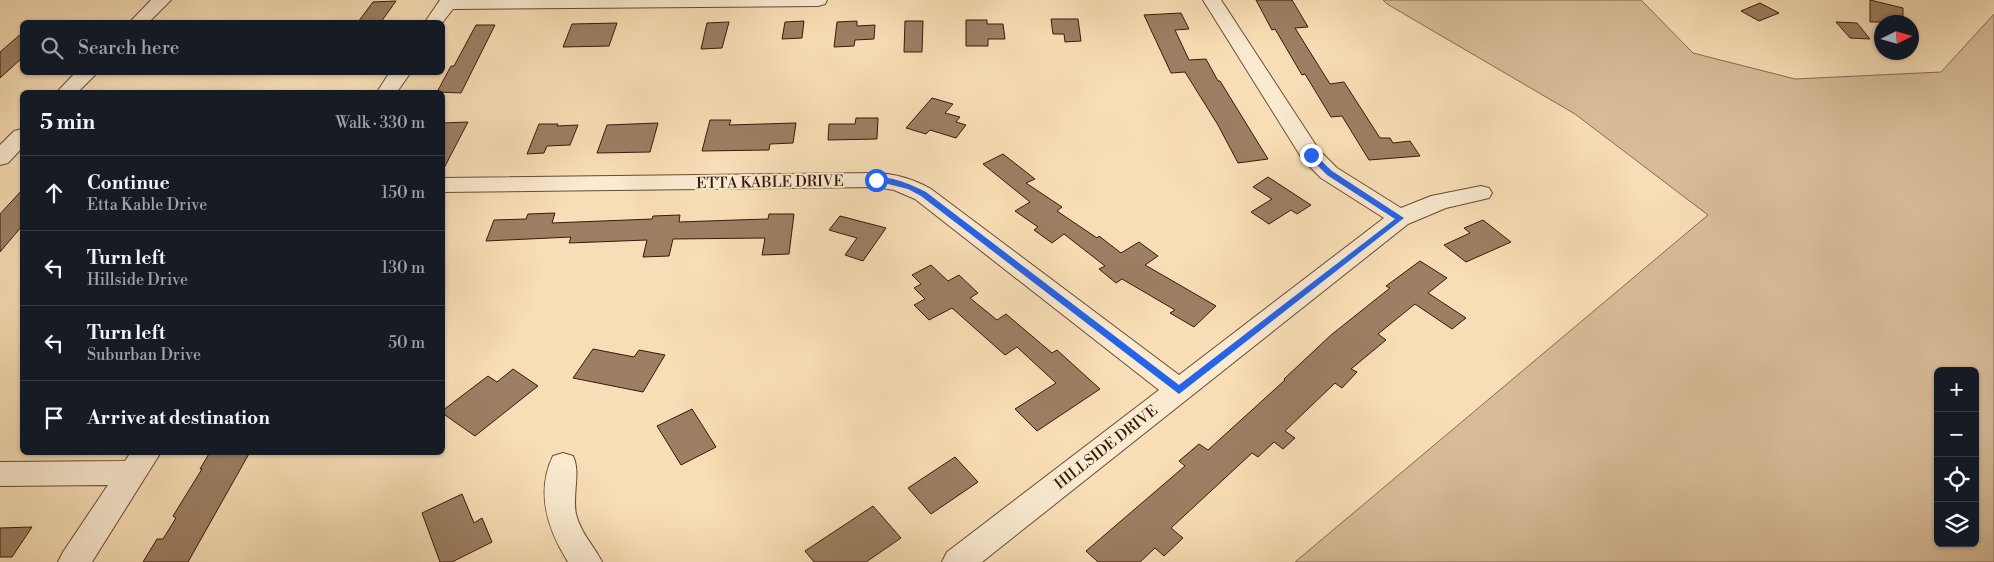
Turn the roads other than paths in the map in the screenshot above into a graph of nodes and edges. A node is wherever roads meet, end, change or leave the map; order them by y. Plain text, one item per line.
1 (162, 0) edge
2 (818, 0) edge
3 (1212, 0) edge
4 (448, 2) edge
5 (141, 20) edge
6 (435, 20) edge
7 (85, 75) edge
8 (399, 75) edge
9 (69, 90) edge
10 (388, 90) edge
11 (20, 138) edge
12 (0, 158) edge
13 (445, 185) edge
14 (1481, 193) dead end
15 (1400, 218) junction
16 (1179, 390) junction
17 (141, 463) edge
18 (563, 465) dead end
19 (0, 474) edge
20 (74, 562) edge
21 (586, 562) edge
22 (958, 562) edge

1 - 5 street
2 - 4 street
3 - 15 street
4 - 6 street
7 - 9 street
8 - 10 street
11 - 12 street
13 - 16 street, ETTA KABLE DRIVE
14 - 15 street, HILLSIDE DRIVE
15 - 16 street, HILLSIDE DRIVE
16 - 22 street, HILLSIDE DRIVE
17 - 19 street
17 - 20 street
18 - 21 street

